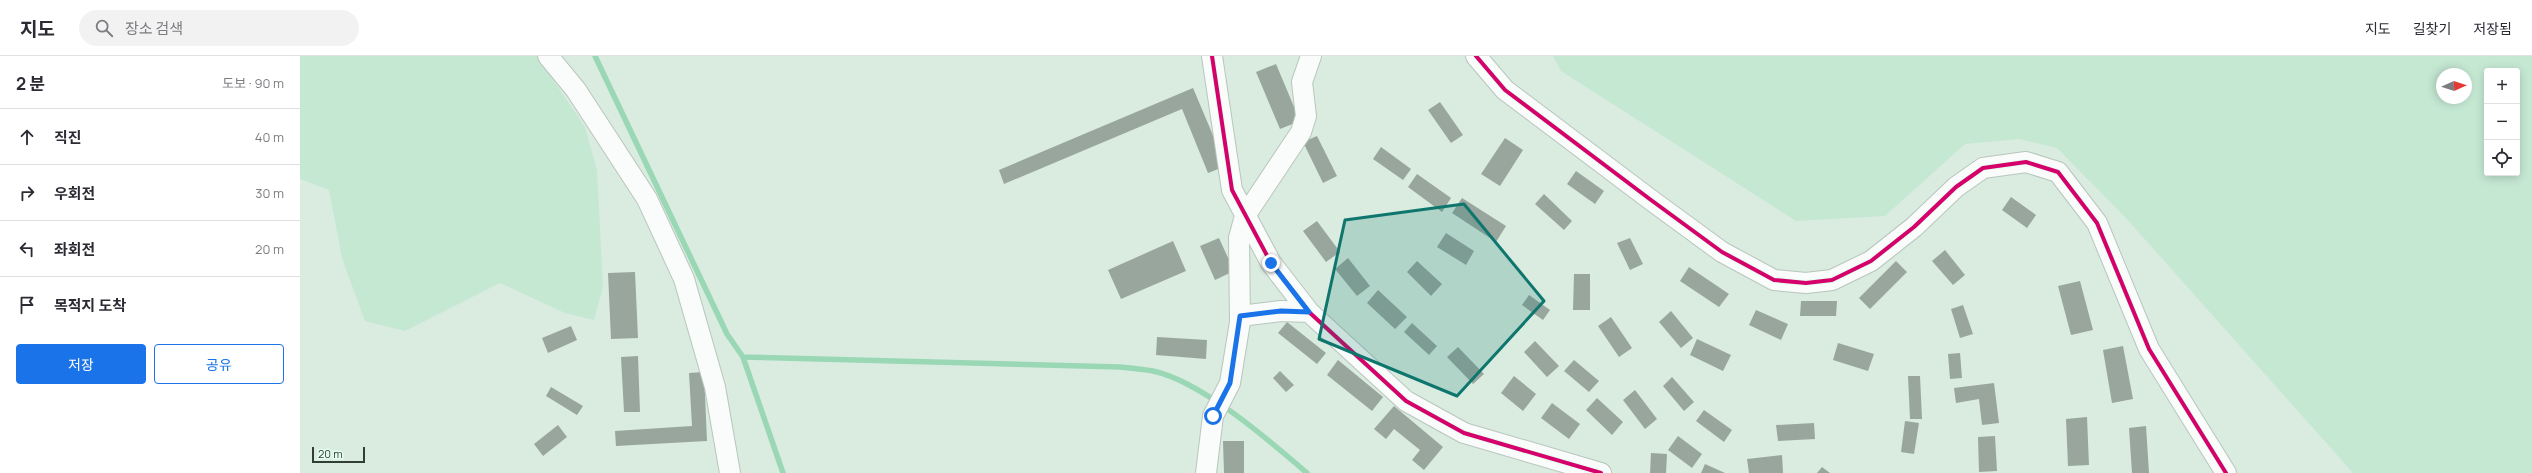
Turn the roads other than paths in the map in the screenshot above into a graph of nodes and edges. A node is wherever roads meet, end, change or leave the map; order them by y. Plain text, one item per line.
1 (548, 56) edge
2 (1212, 56) edge
3 (1311, 56) edge
4 (1476, 56) edge
5 (1245, 216) junction
6 (1309, 312) junction
7 (1240, 316) junction
8 (730, 473) edge
9 (1206, 473) edge
10 (1601, 473) edge
11 (2226, 473) edge

1 - 8 street
2 - 5 street
3 - 5 street
4 - 11 street
5 - 6 street
5 - 7 street
6 - 7 street
6 - 10 street
7 - 9 street

